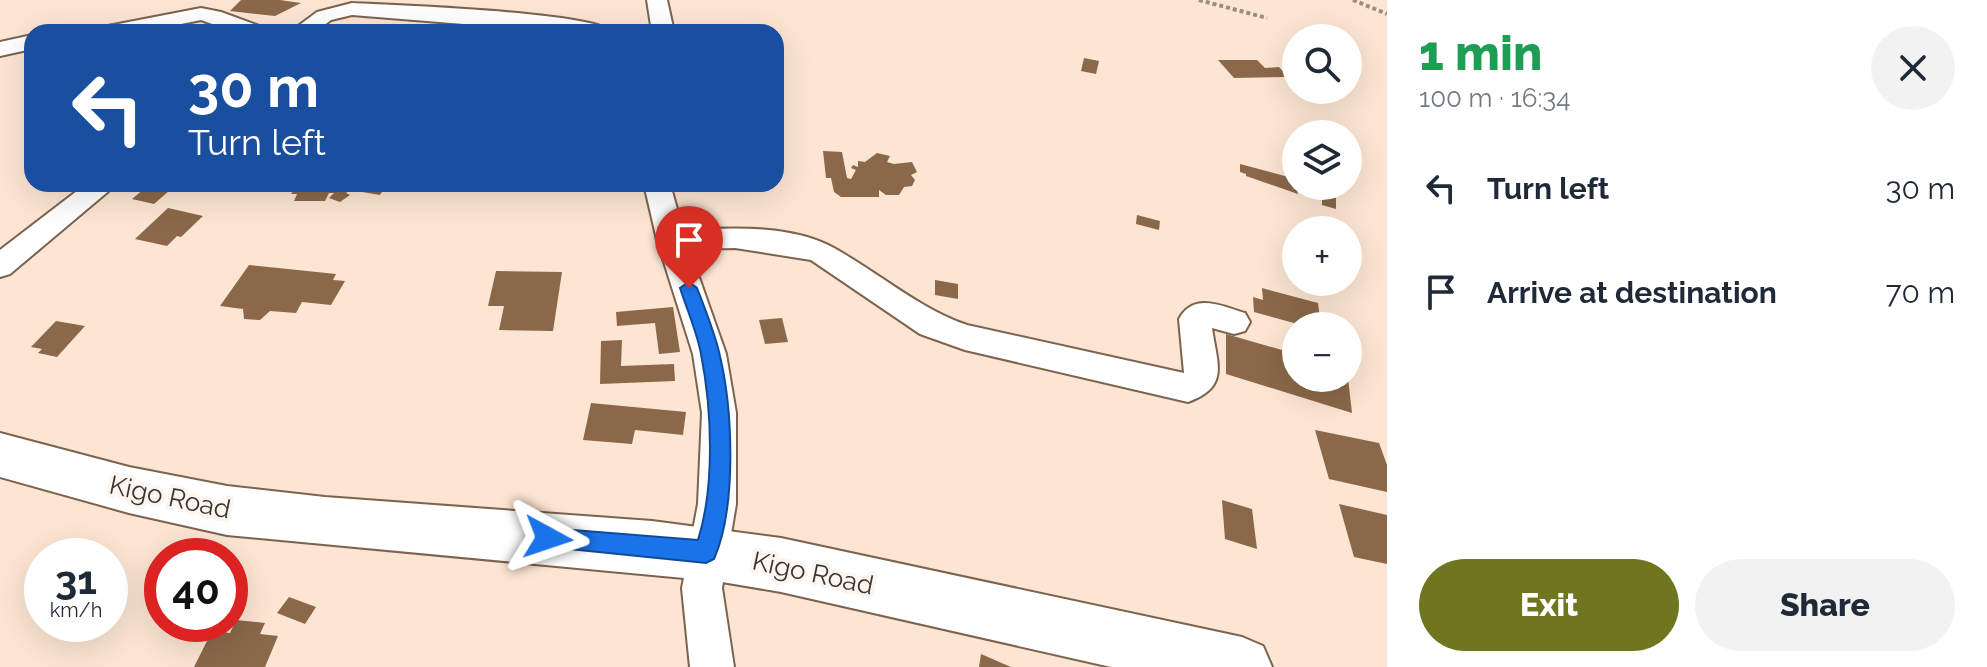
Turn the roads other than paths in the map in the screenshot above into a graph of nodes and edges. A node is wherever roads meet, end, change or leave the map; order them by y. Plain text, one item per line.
1 (657, 0) edge
2 (149, 24) edge
3 (230, 24) edge
4 (312, 24) edge
5 (567, 24) edge
6 (662, 24) edge
7 (24, 44) edge
8 (0, 49) edge
9 (94, 192) edge
10 (659, 192) edge
11 (671, 240) junction
12 (0, 266) edge
13 (1234, 322) dead end
14 (0, 455) edge
15 (706, 552) junction
16 (712, 667) edge
17 (1242, 667) edge

1 - 6 street
2 - 3 street
4 - 5 street
7 - 8 street
9 - 12 street
10 - 11 street
11 - 13 street
11 - 15 street
14 - 15 street, Kigo Road
15 - 16 street
15 - 17 street, Kigo Road

